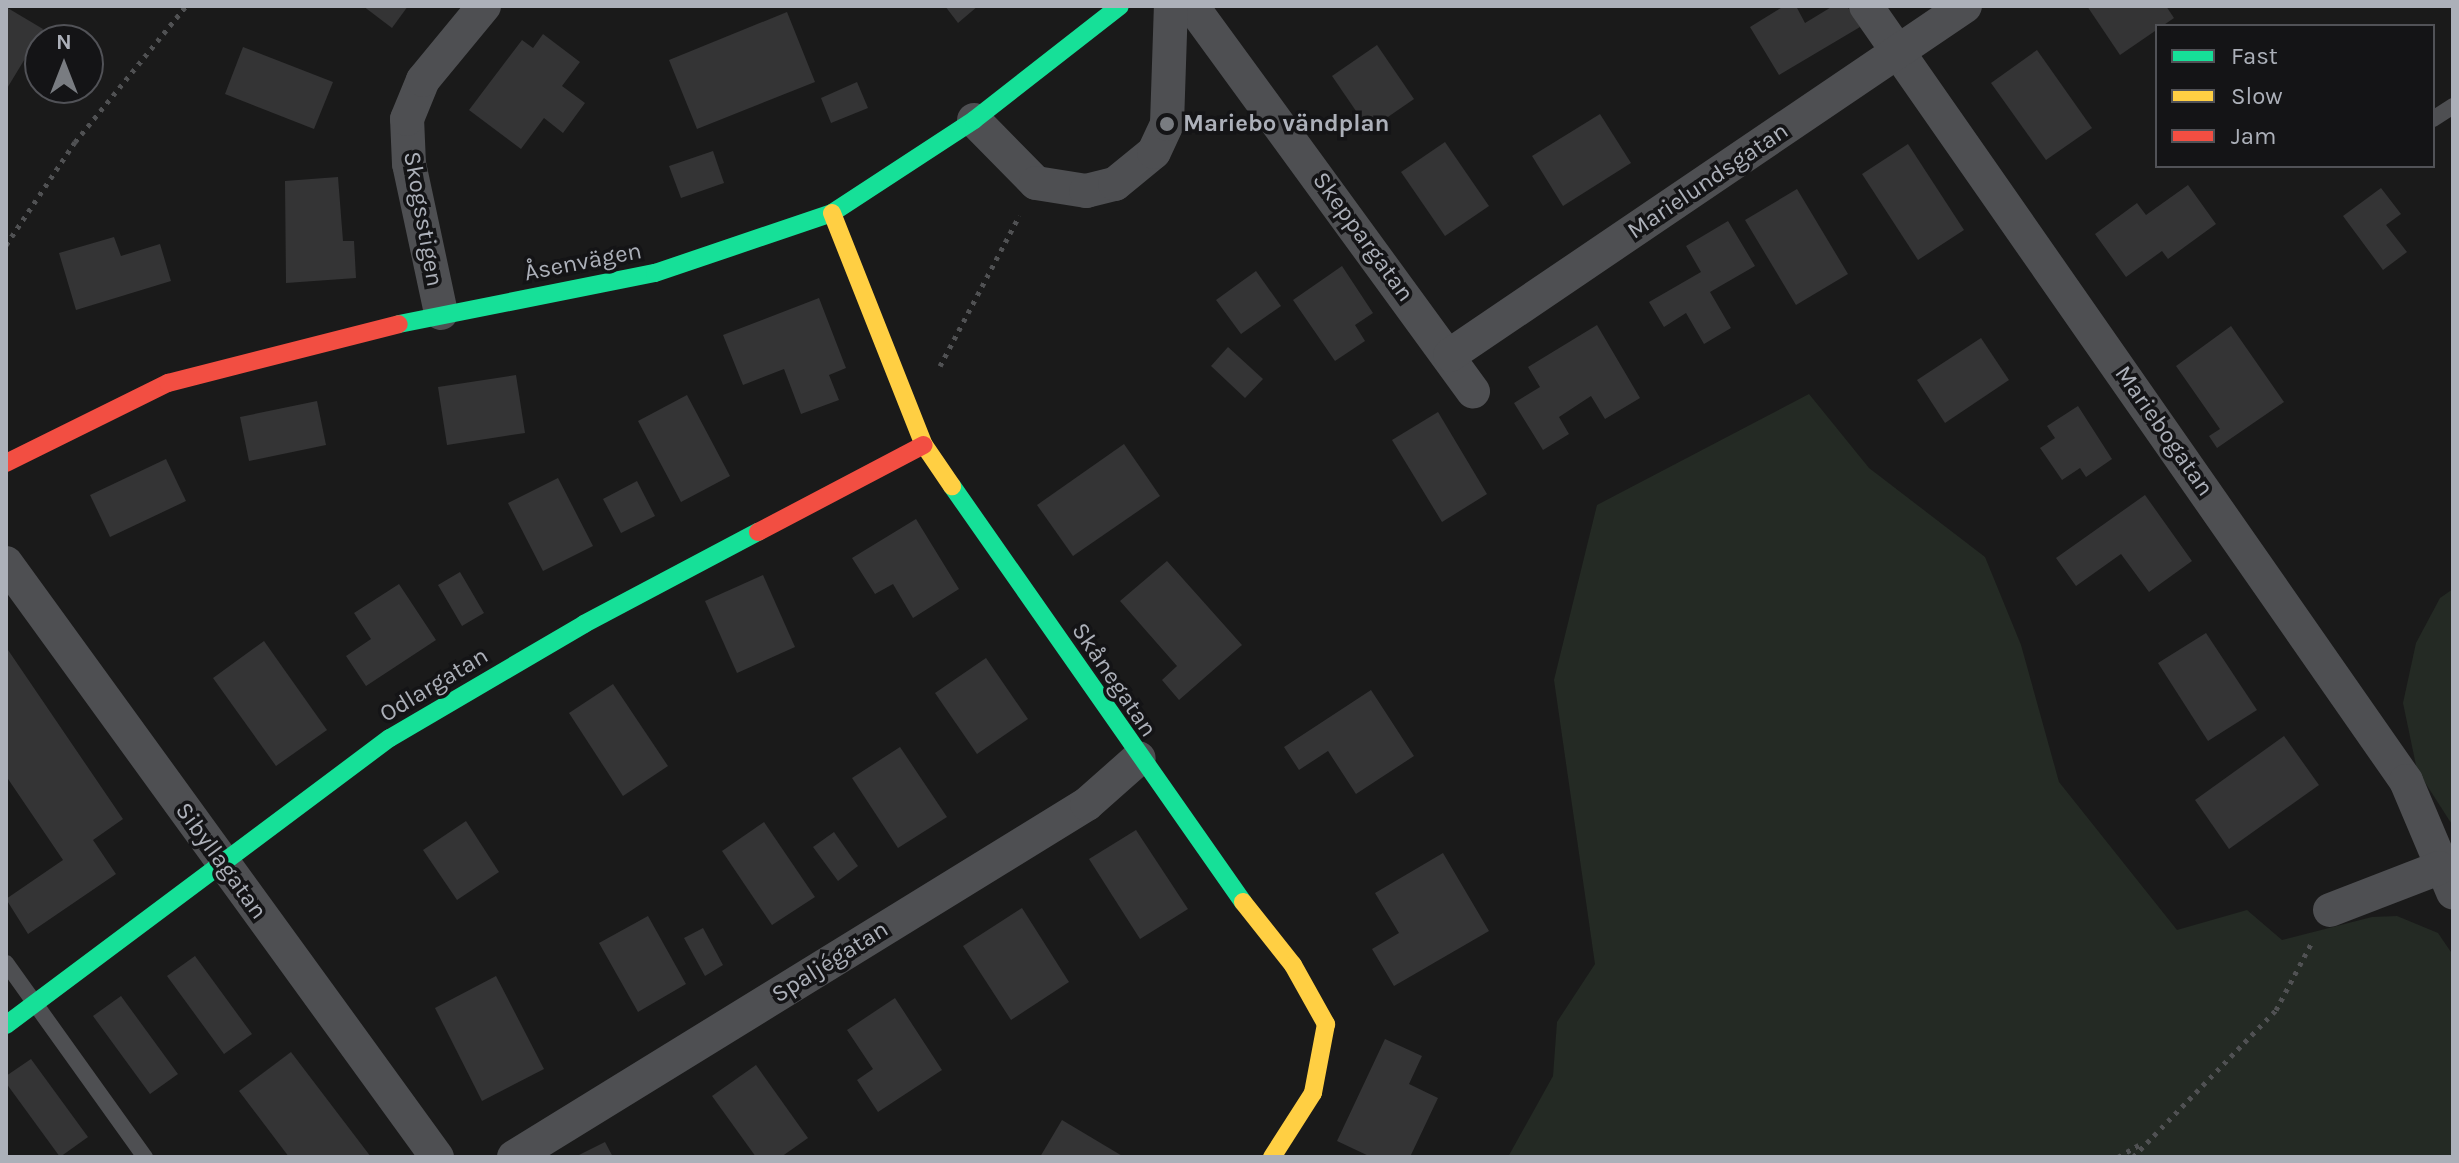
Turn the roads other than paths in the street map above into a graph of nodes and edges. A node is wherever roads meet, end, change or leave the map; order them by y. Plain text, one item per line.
1 (484, 6) edge
2 (1120, 6) edge
3 (1171, 6) edge
4 (1192, 6) edge
5 (1866, 6) edge
6 (1965, 6) edge
7 (1898, 52) junction
8 (2453, 106) edge
9 (2435, 118) edge
10 (974, 120) junction
11 (832, 213) junction
12 (441, 313) junction
13 (1450, 355) junction
14 (1473, 392) dead end
15 (924, 445) junction
16 (6, 463) edge
17 (6, 563) edge
18 (1139, 758) junction
19 (225, 867) junction
20 (2446, 880) edge
21 (2330, 910) road end
22 (6, 963) edge
23 (33, 1005) junction
24 (6, 1025) edge
25 (145, 1157) edge
26 (437, 1157) edge
27 (514, 1157) edge
28 (1272, 1157) edge

1 - 12 street, Skogsstigen
2 - 10 street, Åsenvägen
3 - 10 street
4 - 13 street, Skeppargatan
5 - 7 street, Mariebogatan
6 - 7 street, Marielundsgatan
7 - 13 street, Marielundsgatan
7 - 20 street, Mariebogatan
8 - 9 lane
10 - 11 street, Åsenvägen
11 - 12 street, Åsenvägen
11 - 15 street, Skånegatan
12 - 16 street, Åsenvägen
13 - 14 street, Skeppargatan
15 - 18 street, Skånegatan
15 - 19 street, Odlargatan
17 - 19 street, Sibyllagatan
18 - 27 street, Spaljégatan
18 - 28 street, Skånegatan
19 - 23 street, Odlargatan
19 - 26 street, Sibyllagatan
20 - 21 street, Mariebogatan
22 - 23 lane
23 - 24 street, Odlargatan
23 - 25 lane

